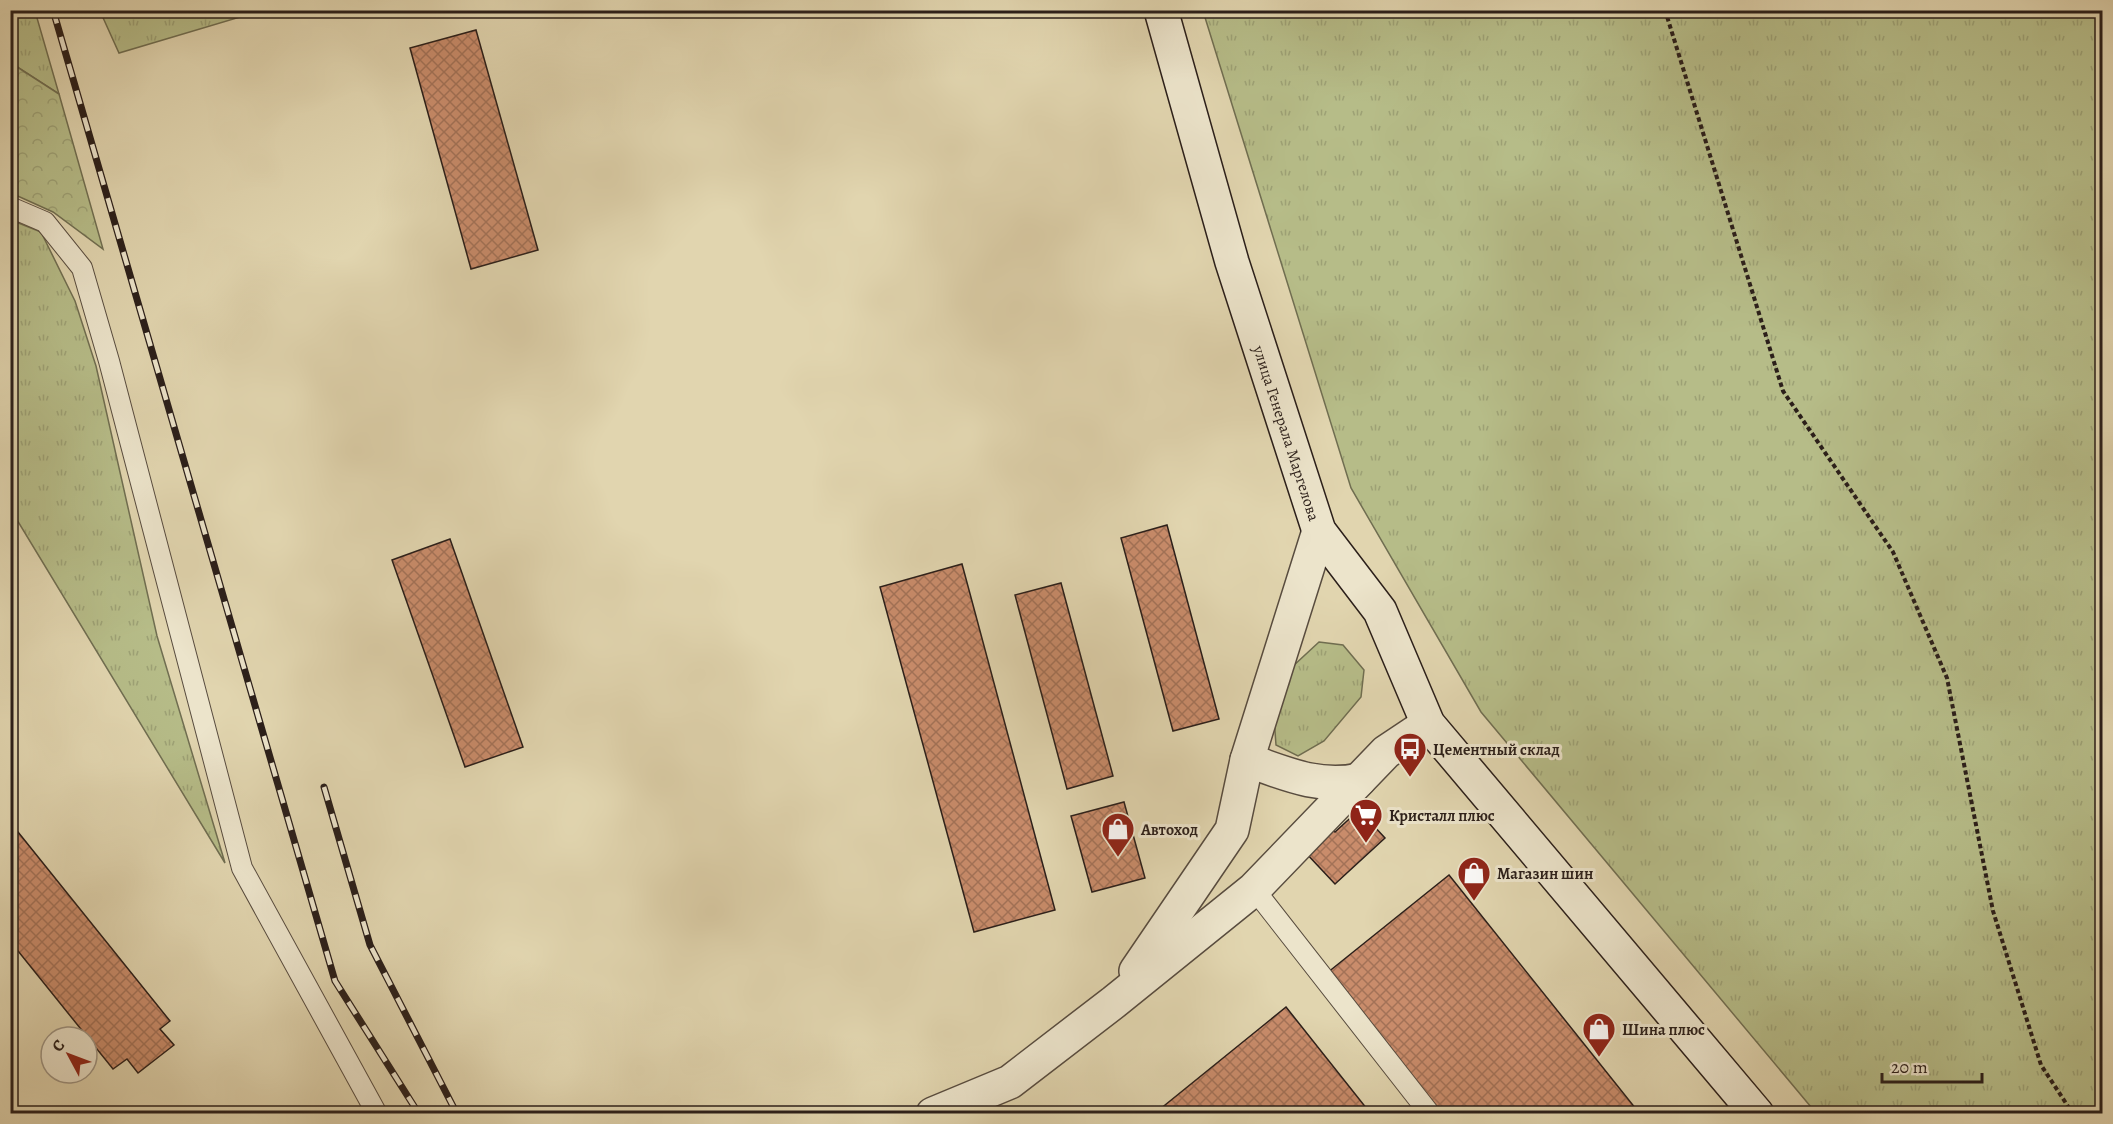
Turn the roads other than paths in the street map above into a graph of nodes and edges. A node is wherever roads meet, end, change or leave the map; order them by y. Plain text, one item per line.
1 (1161, 10) edge
2 (10, 207) edge
3 (1318, 531) junction
4 (1428, 724) junction
5 (1247, 760) junction
6 (1359, 780) junction
7 (1254, 889) junction
8 (1114, 1002) junction
9 (377, 1113) edge
10 (933, 1113) edge
11 (1430, 1113) edge
12 (1758, 1113) edge

1 - 3 street, улица Генерала Маргелова
2 - 9 lane
3 - 4 street, улица Генерала Маргелова
3 - 5 street
4 - 6 street
4 - 12 street, улица Генерала Маргелова
5 - 6 street
5 - 8 street
6 - 7 street
7 - 8 street
7 - 11 lane
8 - 10 street

